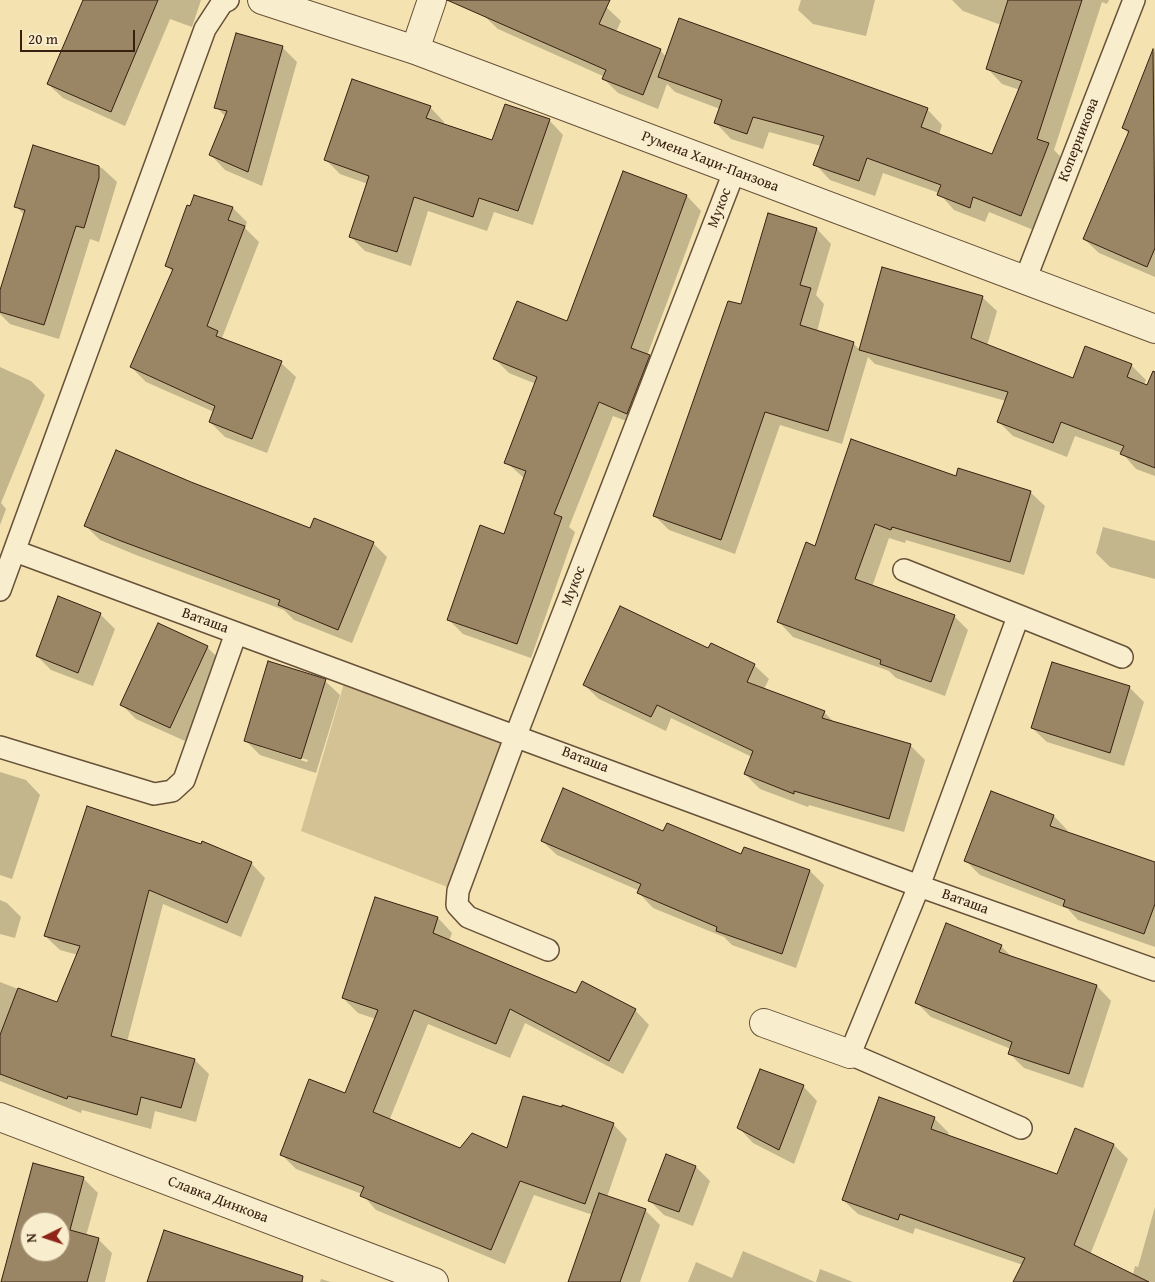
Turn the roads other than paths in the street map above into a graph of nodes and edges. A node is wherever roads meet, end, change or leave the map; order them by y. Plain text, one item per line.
1 (228, 0) edge
2 (262, 0) edge
3 (432, 0) edge
4 (1134, 0) edge
5 (415, 50) junction
6 (734, 172) junction
7 (1025, 280) junction
8 (1155, 329) edge
9 (15, 551) junction
10 (904, 570) dead end
11 (0, 590) edge
12 (1018, 617) junction
13 (236, 633) junction
14 (1122, 657) dead end
15 (516, 735) junction
16 (0, 747) edge
17 (919, 886) junction
18 (548, 950) dead end
19 (1155, 970) edge
20 (764, 1023) dead end
21 (850, 1054) junction
22 (1, 1120) edge
23 (1021, 1128) dead end
24 (434, 1282) edge

1 - 9 lane
2 - 5 street, Румена Хаџи-Панзова
3 - 5 street
4 - 7 lane, Коперникова
5 - 6 street, Румена Хаџи-Панзова
6 - 7 street, Румена Хаџи-Панзова
6 - 15 lane, Мукос
7 - 8 street, Румена Хаџи-Панзова
9 - 11 lane
9 - 13 lane, Ваташа
10 - 12 lane
12 - 14 lane
12 - 17 lane
13 - 15 lane, Ваташа
13 - 16 lane
15 - 17 lane, Ваташа
15 - 18 lane, Мукос
17 - 19 lane, Ваташа
17 - 21 lane
20 - 21 street
21 - 23 lane
22 - 24 street, Славка Динкова

